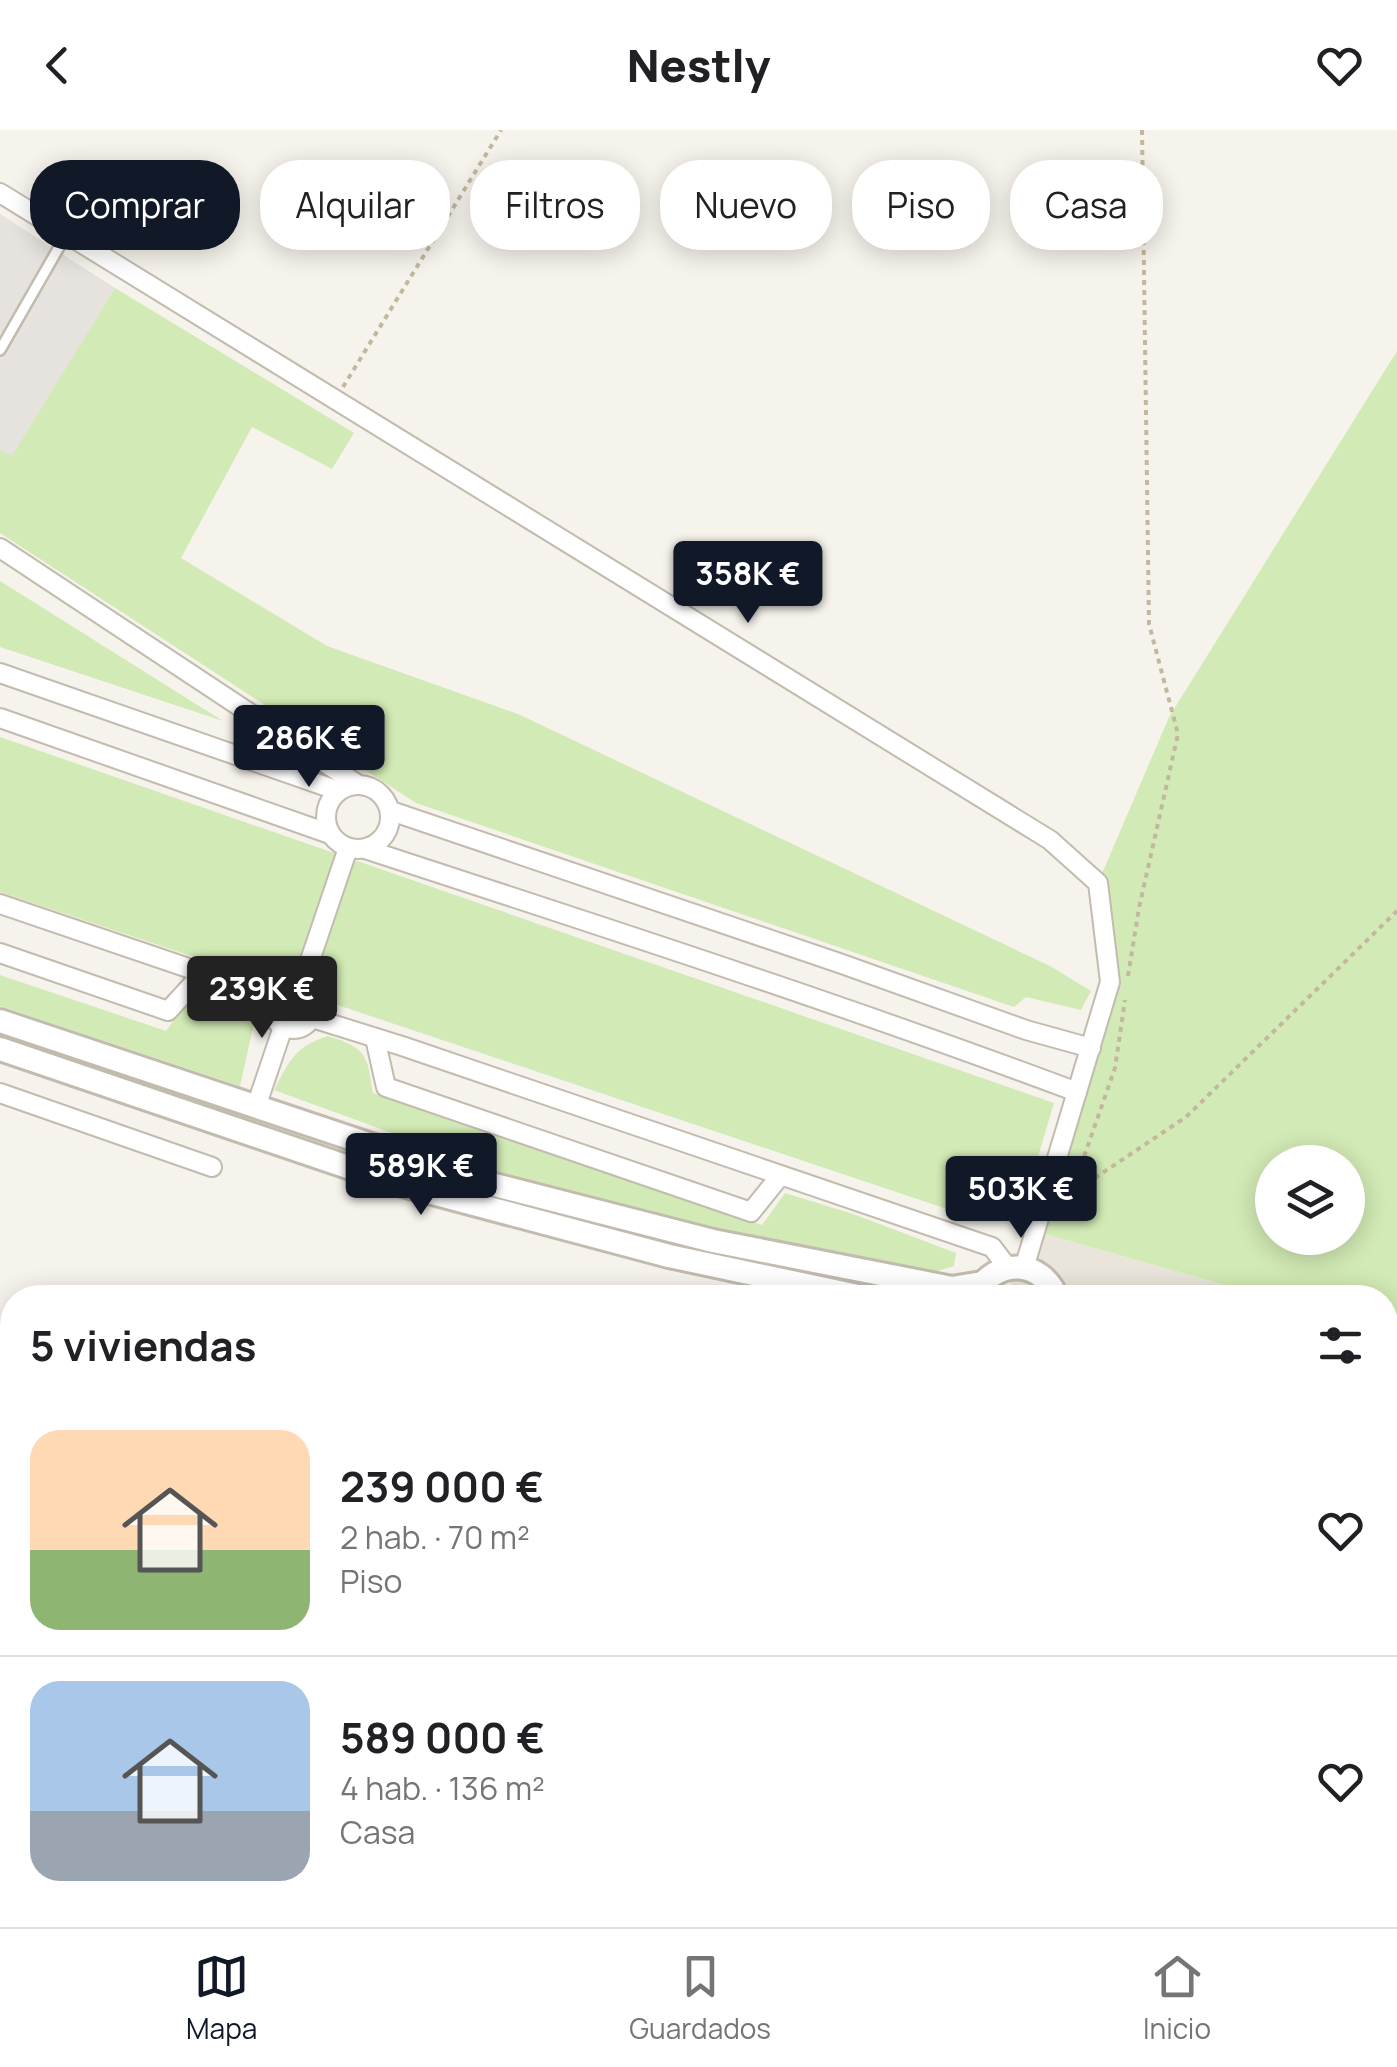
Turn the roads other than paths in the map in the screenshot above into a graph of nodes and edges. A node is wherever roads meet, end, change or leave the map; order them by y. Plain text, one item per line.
1 (0, 193) edge
2 (30, 212) edge
3 (57, 250) edge
4 (91, 250) edge
5 (0, 350) edge
6 (0, 548) edge
7 (0, 673) edge
8 (0, 718) edge
9 (348, 788) junction
10 (390, 811) junction
11 (330, 834) junction
12 (356, 849) junction
13 (0, 904) edge
14 (0, 953) edge
15 (203, 972) junction
16 (301, 988) junction
17 (276, 994) junction
18 (312, 1018) junction
19 (0, 1021) edge
20 (283, 1027) junction
21 (375, 1038) junction
22 (1090, 1048) junction
23 (0, 1050) edge
24 (1078, 1092) junction
25 (0, 1093) edge
26 (256, 1107) junction
27 (212, 1167) dead end
28 (780, 1176) junction
29 (1016, 1268) junction
30 (806, 1285) edge
31 (936, 1285) edge
32 (983, 1285) edge
33 (1050, 1285) edge

1 - 2 street
3 - 5 lane
4 - 22 street
6 - 9 street
7 - 9 street
8 - 11 street
9 - 10 street
9 - 11 street
10 - 12 street
10 - 22 street
11 - 12 street
12 - 16 street
12 - 24 street
13 - 15 street
14 - 15 street
15 - 17 street
16 - 17 street
16 - 18 street
17 - 20 street
18 - 20 street
18 - 21 street
19 - 26 street
20 - 26 street
21 - 28 street
21 - 28 street
22 - 24 street
23 - 30 street
24 - 29 street
25 - 27 street
26 - 31 street
28 - 29 street
29 - 32 street
29 - 33 street

